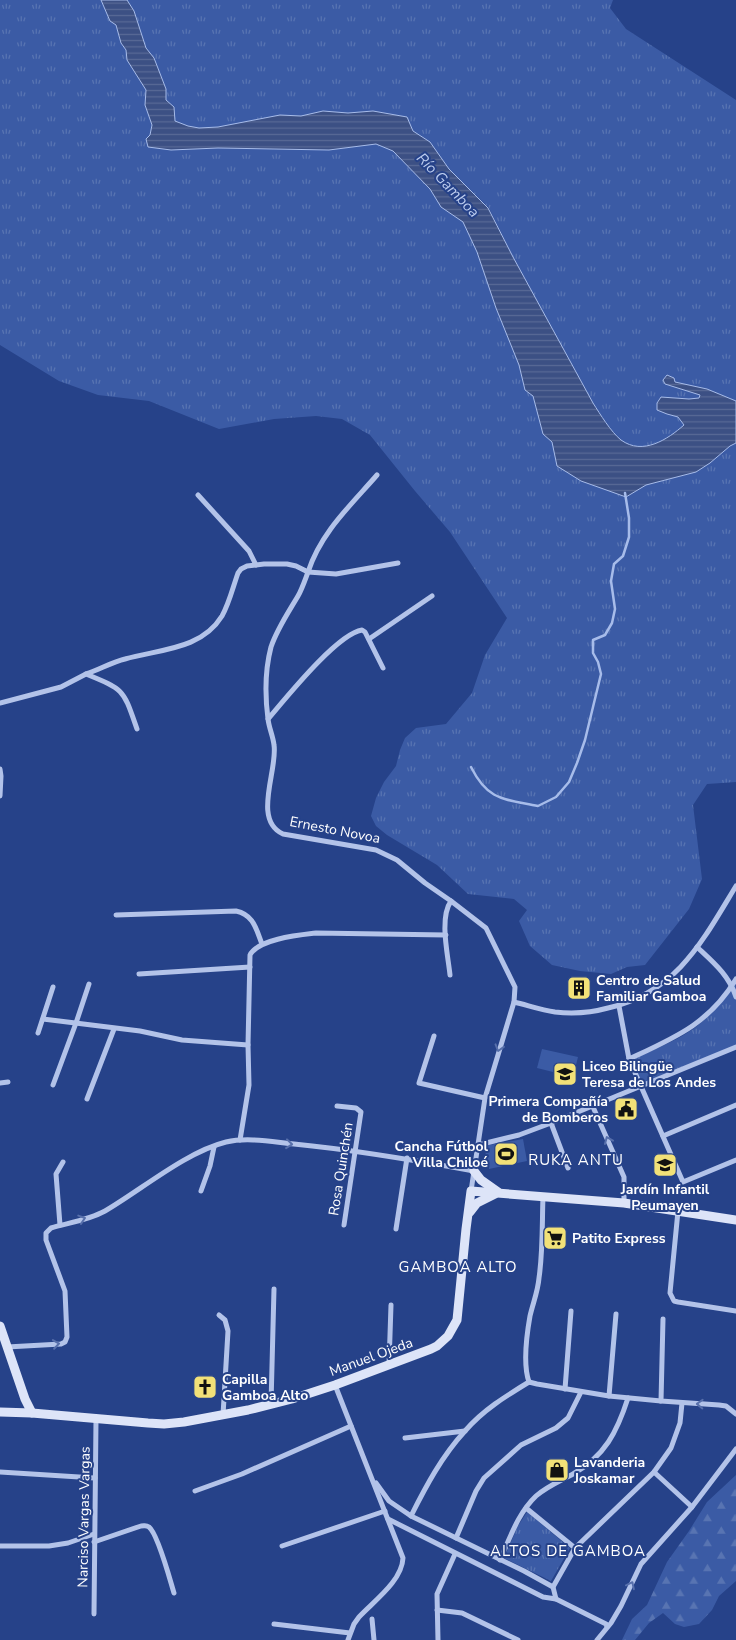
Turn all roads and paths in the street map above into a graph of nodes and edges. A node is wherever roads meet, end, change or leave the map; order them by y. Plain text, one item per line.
1 (377, 475) dead end
2 (198, 495) dead end
3 (398, 563) dead end
4 (256, 565) junction
5 (308, 572) junction
6 (432, 596) dead end
7 (369, 639) junction
8 (383, 668) dead end
9 (86, 674) junction
10 (0, 704) edge
11 (268, 720) junction
12 (137, 729) dead end
13 (0, 769) edge
14 (0, 796) edge
15 (736, 886) edge
16 (451, 901) junction
17 (116, 914) dead end
18 (446, 935) junction
19 (262, 944) junction
20 (697, 947) junction
21 (250, 967) junction
22 (139, 974) dead end
23 (450, 975) dead end
24 (736, 979) edge
25 (88, 984) dead end
26 (732, 985) junction
27 (53, 987) dead end
28 (736, 997) edge
29 (514, 1002) junction
30 (619, 1006) junction
31 (43, 1019) junction
32 (76, 1023) junction
33 (114, 1028) junction
34 (38, 1033) dead end
35 (434, 1036) dead end
36 (248, 1045) junction
37 (736, 1047) edge
38 (629, 1059) junction
39 (8, 1082) dead end
40 (0, 1084) edge
41 (53, 1085) dead end
42 (641, 1086) junction
43 (485, 1098) junction
44 (87, 1099) dead end
45 (736, 1105) edge
46 (337, 1106) dead end
47 (593, 1107) junction
48 (551, 1123) junction
49 (663, 1136) junction
50 (240, 1140) junction
51 (478, 1145) junction
52 (214, 1147) junction
53 (354, 1150) junction
54 (407, 1158) junction
55 (736, 1160) edge
56 (63, 1162) dead end
57 (568, 1168) dead end
58 (474, 1171) junction
59 (201, 1191) dead end
60 (471, 1191) junction
61 (498, 1193) junction
62 (543, 1196) junction
63 (624, 1203) junction
64 (678, 1211) junction
65 (468, 1217) junction
66 (736, 1220) edge
67 (60, 1225) junction
68 (344, 1225) dead end
69 (396, 1229) dead end
70 (274, 1289) dead end
71 (391, 1305) dead end
72 (572, 1311) dead end
73 (736, 1311) edge
74 (616, 1314) dead end
75 (219, 1315) dead end
76 (663, 1319) dead end
77 (0, 1326) edge
78 (7, 1347) junction
79 (389, 1365) junction
80 (529, 1382) junction
81 (335, 1385) junction
82 (565, 1388) junction
83 (581, 1392) junction
84 (609, 1396) junction
85 (628, 1398) junction
86 (661, 1401) junction
87 (682, 1403) junction
88 (271, 1404) junction
89 (0, 1412) edge
90 (32, 1413) junction
91 (736, 1414) edge
92 (223, 1415) junction
93 (96, 1420) junction
94 (351, 1426) junction
95 (465, 1431) junction
96 (405, 1438) dead end
97 (736, 1449) edge
98 (0, 1472) edge
99 (654, 1472) junction
100 (370, 1474) junction
101 (95, 1478) junction
102 (195, 1492) dead end
103 (692, 1507) junction
104 (526, 1508) junction
105 (385, 1511) junction
106 (411, 1516) junction
107 (388, 1519) junction
108 (94, 1534) junction
109 (456, 1538) junction
110 (94, 1542) junction
111 (0, 1546) edge
112 (282, 1546) dead end
113 (574, 1548) junction
114 (455, 1554) junction
115 (500, 1560) junction
116 (554, 1587) junction
117 (174, 1593) dead end
118 (556, 1599) junction
119 (437, 1610) junction
120 (94, 1614) dead end
121 (372, 1619) dead end
122 (274, 1624) dead end
123 (607, 1627) junction
124 (350, 1634) junction
125 (348, 1640) edge
126 (374, 1640) edge
127 (438, 1640) edge
128 (518, 1640) edge
129 (597, 1640) edge

1 - 5 street, Ernesto Novoa
2 - 4 street
3 - 5 street
4 - 5 street
4 - 9 street
5 - 11 street, Ernesto Novoa
6 - 7 street
7 - 8 street
7 - 11 street
9 - 10 street
9 - 12 street
11 - 16 street, Ernesto Novoa
13 - 14 street
15 - 20 street
16 - 18 street
16 - 29 street, Ernesto Novoa
17 - 19 street
18 - 19 street
18 - 23 street
19 - 21 street
20 - 26 street
20 - 30 street
21 - 22 street
21 - 36 street
24 - 26 street
25 - 32 street
26 - 28 street
26 - 38 street
27 - 31 street
29 - 30 street
29 -> 43 street, Ernesto Novoa
30 - 38 street
31 - 32 street
31 - 34 street
32 - 33 street
32 - 41 street
33 - 36 street
33 - 44 street
35 - 43 street
36 - 50 street
37 - 42 street
38 - 42 street
39 - 40 street
42 - 47 street
42 - 49 street
43 - 51 street, Ernesto Novoa
45 - 49 street
46 - 53 street, Rosa Quinchén
47 - 48 street
63 -> 47 street
48 - 51 street
48 - 57 street
49 - 55 street
50 - 52 street
50 -> 53 street
51 - 58 street, Ernesto Novoa
52 - 59 street
67 -> 52 street
53 - 54 street
53 - 68 street, Rosa Quinchén
54 - 58 street
54 - 69 street
56 - 67 street
58 - 60 street, Ernesto Novoa
58 - 61 street
60 - 61 street
60 - 65 street, Ernesto Novoa
61 - 62 street
61 - 65 street
62 - 63 street
62 - 80 street
63 - 64 street
64 - 66 street
64 - 73 street
65 - 79 street, Manuel Ojeda
78 -> 67 street
70 - 88 street
71 - 79 street
72 - 82 street
74 - 84 street
75 - 92 street
76 - 86 street
77 - 78 street
78 - 90 street
79 - 81 street, Manuel Ojeda
80 - 82 street
80 - 95 street
81 - 88 street, Manuel Ojeda
81 - 94 street
82 - 83 street
83 - 84 street
83 - 109 street
84 - 85 street
85 - 86 street
85 - 104 street
86 - 87 street
91 -> 87 street
87 - 99 street
88 - 92 street, Manuel Ojeda
89 - 90 street, Manuel Ojeda
90 - 93 street, Manuel Ojeda
92 - 93 street, Manuel Ojeda
93 - 101 street, Narciso Vargas Vargas
94 - 100 street
94 - 102 street
95 - 96 street
95 - 106 street
97 - 103 street
98 - 101 street
99 - 103 street
99 - 113 street
100 - 105 street
100 - 106 street
101 - 108 street, Narciso Vargas Vargas
123 -> 103 street
104 - 113 street
104 - 115 street
105 - 107 street
105 - 112 street
106 - 109 street
107 - 114 street
107 - 124 street
108 - 110 street, Narciso Vargas Vargas
108 - 111 street
109 - 115 street
110 - 117 street
110 - 120 street, Narciso Vargas Vargas
113 - 116 street
114 - 118 street
114 - 119 street
115 - 116 street
116 - 118 street
118 - 123 street
119 - 127 street
119 - 128 street
121 - 126 street
122 - 124 street
123 - 129 street
124 - 125 street

